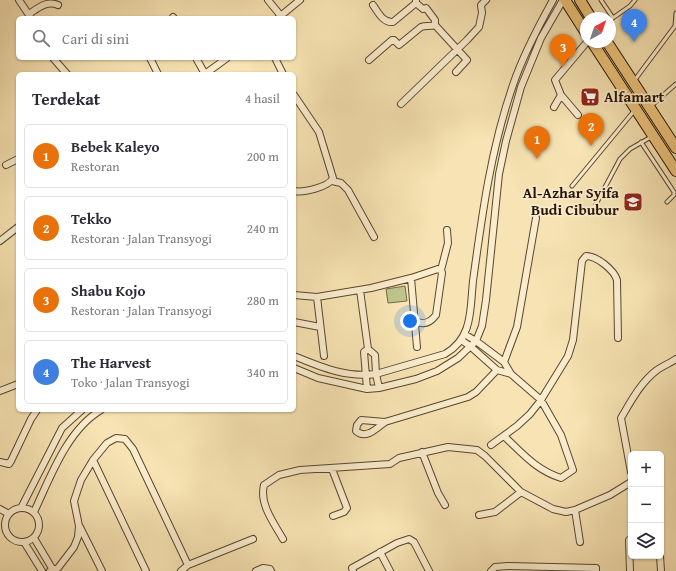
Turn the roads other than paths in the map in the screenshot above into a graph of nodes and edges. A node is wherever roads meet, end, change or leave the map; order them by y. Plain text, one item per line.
1 (19, 0) edge
2 (268, 0) edge
3 (300, 0) edge
4 (486, 0) edge
5 (553, 0) edge
6 (564, 0) edge
7 (580, 0) edge
8 (601, 0) edge
9 (635, 0) edge
10 (416, 1) edge
11 (58, 5) dead end
12 (372, 5) dead end
13 (587, 12) edge
14 (607, 12) edge
15 (676, 13) edge
16 (30, 16) edge
17 (279, 16) edge
18 (281, 16) edge
19 (616, 16) edge
20 (580, 24) edge
21 (435, 25) junction
22 (582, 48) edge
23 (596, 48) edge
24 (611, 48) edge
25 (457, 50) junction
26 (616, 56) junction
27 (56, 60) edge
28 (151, 60) edge
29 (197, 60) edge
30 (224, 60) edge
31 (276, 60) edge
32 (369, 60) dead end
33 (605, 62) junction
34 (65, 72) edge
35 (157, 72) edge
36 (204, 72) edge
37 (208, 72) edge
38 (282, 72) edge
39 (456, 72) dead end
40 (633, 82) junction
41 (676, 84) edge
42 (561, 95) junction
43 (296, 98) edge
44 (508, 100) junction
45 (516, 102) junction
46 (401, 104) dead end
47 (554, 107) dead end
48 (649, 107) junction
49 (635, 109) junction
50 (578, 115) dead end
51 (652, 136) junction
52 (641, 142) junction
53 (676, 148) edge
54 (16, 160) edge
55 (6, 165) dead end
56 (676, 171) edge
57 (332, 181) junction
58 (572, 186) dead end
59 (296, 191) edge
60 (667, 202) dead end
61 (596, 204) dead end
62 (536, 218) dead end
63 (16, 229) edge
64 (447, 230) dead end
65 (374, 237) dead end
66 (0, 241) edge
67 (441, 270) junction
68 (411, 278) junction
69 (360, 290) junction
70 (296, 295) edge
71 (317, 297) junction
72 (414, 320) junction
73 (296, 322) edge
74 (320, 327) junction
75 (464, 334) junction
76 (618, 338) dead end
77 (461, 340) junction
78 (476, 340) junction
79 (470, 346) junction
80 (417, 347) dead end
81 (368, 348) junction
82 (324, 356) dead end
83 (296, 357) edge
84 (676, 359) edge
85 (504, 362) junction
86 (296, 369) edge
87 (497, 370) junction
88 (376, 374) junction
89 (511, 374) junction
90 (366, 376) junction
91 (16, 385) edge
92 (379, 388) junction
93 (368, 389) junction
94 (0, 391) edge
95 (541, 400) junction
96 (36, 412) edge
97 (80, 412) edge
98 (97, 412) edge
99 (385, 422) dead end
100 (504, 436) junction
101 (491, 445) dead end
102 (422, 452) junction
103 (628, 456) edge
104 (93, 460) junction
105 (0, 462) edge
106 (332, 469) junction
107 (628, 484) edge
108 (521, 492) junction
109 (445, 505) dead end
110 (21, 508) junction
111 (0, 509) edge
112 (575, 510) junction
113 (34, 512) junction
114 (9, 514) junction
115 (333, 516) dead end
116 (480, 516) dead end
117 (3, 523) edge
118 (79, 526) junction
119 (34, 538) junction
120 (253, 539) dead end
121 (283, 539) dead end
122 (24, 542) junction
123 (580, 542) dead end
124 (380, 552) junction
125 (630, 559) edge
126 (660, 559) edge
127 (188, 565) junction
128 (55, 570) edge
129 (42, 571) edge
130 (102, 571) edge
131 (146, 571) edge
132 (181, 571) edge
133 (256, 571) edge
134 (271, 571) edge
135 (353, 571) edge
136 (390, 571) edge
137 (429, 571) edge
138 (491, 571) edge
139 (596, 571) edge
140 (630, 571) edge
141 (661, 571) edge

1 - 16 street
2 - 17 street
3 - 18 street
4 - 25 street
5 - 44 street
6 - 20 highway
6 - 45 street
7 - 13 highway
8 - 14 lane
9 - 19 lane
10 - 12 street
10 - 21 street
11 - 16 street
15 - 40 lane
21 - 25 street
21 - 32 street
22 - 42 street
23 - 33 highway
24 - 26 highway
25 - 39 street
25 - 46 street
26 - 33 highway
26 - 40 highway
27 - 34 street
28 - 35 street
29 - 36 street
30 - 37 street
31 - 38 street
33 - 49 highway
40 - 48 highway
41 - 48 lane
42 - 47 street
42 - 50 street
43 - 57 street
44 - 45 street
44 - 75 street
45 - 78 street
48 - 53 highway
49 - 51 highway
49 - 58 lane
51 - 52 lane
51 - 56 highway
52 - 60 lane
52 - 61 lane
54 - 55 street
57 - 59 street
57 - 65 street
62 - 85 street
63 - 66 street
64 - 67 street
67 - 68 street
67 - 72 street
68 - 69 street
68 - 72 street
69 - 71 street
69 - 81 street
70 - 71 street
71 - 74 street
72 - 80 street
73 - 74 street
74 - 82 street
75 - 77 street
75 - 78 street
76 - 95 street
77 - 79 street
77 - 88 street
78 - 79 street
78 - 85 street
79 - 87 street
79 - 92 street
81 - 88 street
81 - 90 street
83 - 90 street
84 - 103 street
85 - 89 street
86 - 93 street
87 - 89 street
87 - 99 street
88 - 90 street
88 - 92 street
89 - 95 street
90 - 93 street
91 - 94 street
92 - 93 street
95 - 100 street
95 - 100 street
96 - 105 street
97 - 110 street
98 - 113 street
100 - 101 street
102 - 106 street
102 - 108 street
102 - 109 street
104 - 118 street
104 - 127 street
104 - 131 street
106 - 115 street
106 - 121 street
107 - 112 street
108 - 112 street
108 - 116 street
110 - 113 street
110 - 114 street
111 - 114 street
112 - 123 street
113 - 119 street
114 - 117 street
117 - 122 street
118 - 128 street
118 - 130 street
119 - 122 street
119 - 128 street
120 - 127 street
122 - 129 street
124 - 135 street
124 - 136 street
124 - 137 street
125 - 140 street
126 - 141 street
127 - 132 street
133 - 134 street
138 - 139 street

